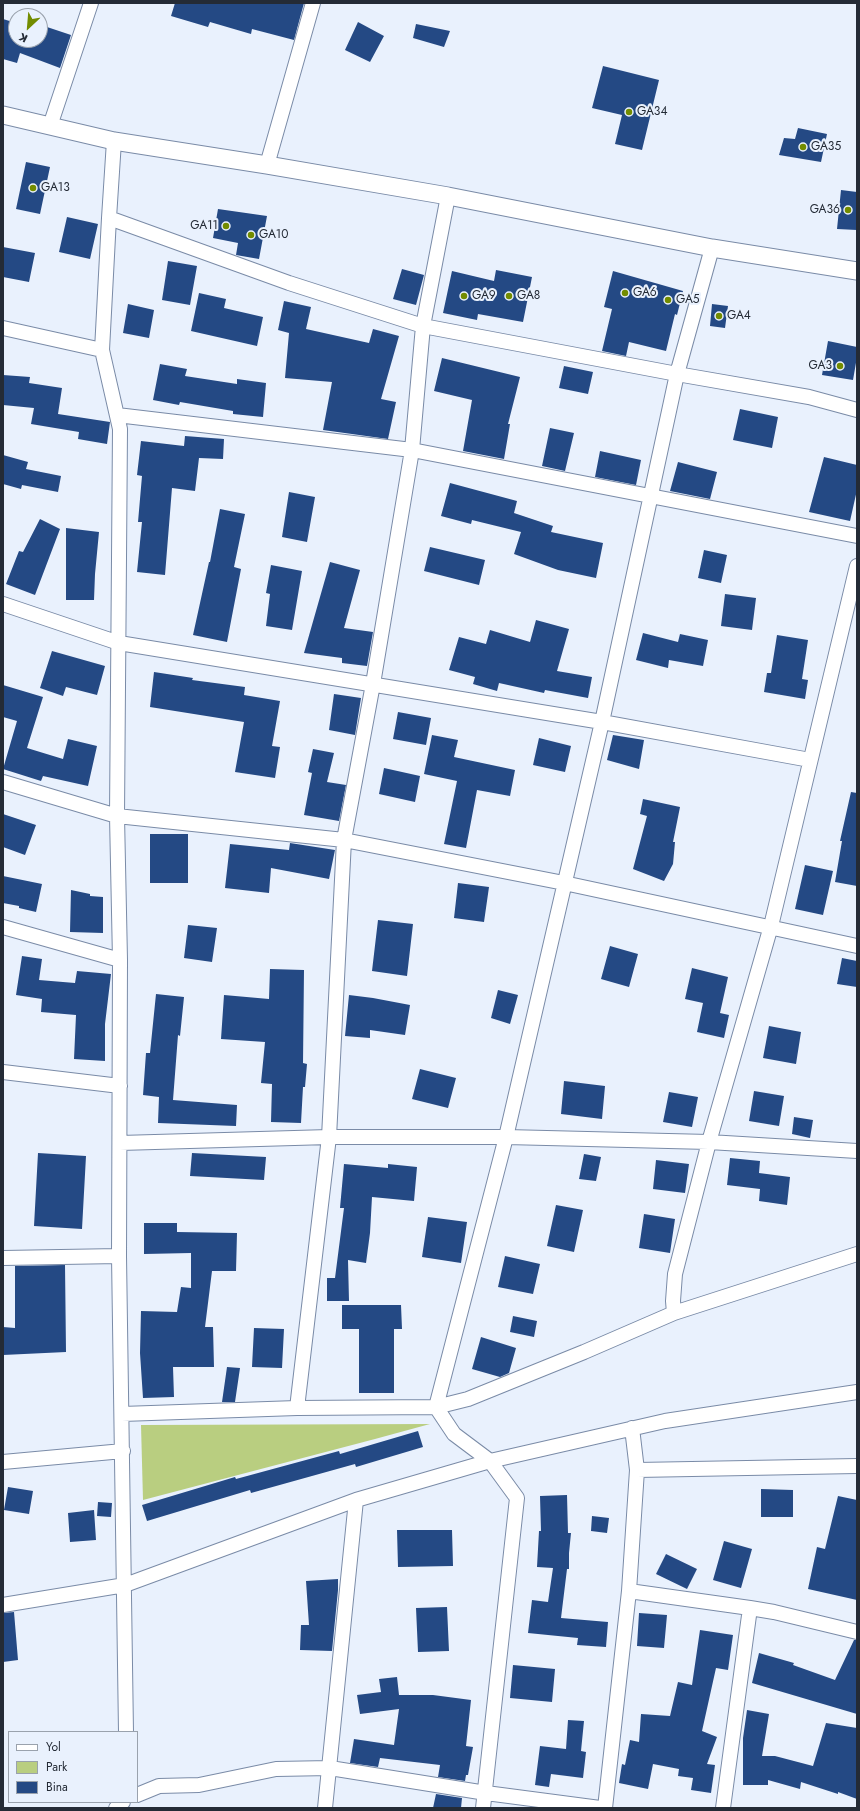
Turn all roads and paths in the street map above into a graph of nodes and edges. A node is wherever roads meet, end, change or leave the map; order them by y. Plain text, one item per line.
1 (91, 3) edge
2 (313, 3) edge
3 (3, 114) edge
4 (50, 126) junction
5 (114, 141) junction
6 (267, 165) junction
7 (448, 196) junction
8 (109, 218) junction
9 (712, 248) junction
10 (857, 272) edge
11 (423, 326) junction
12 (3, 328) edge
13 (102, 350) junction
14 (677, 374) junction
15 (857, 410) edge
16 (117, 416) junction
17 (412, 450) junction
18 (651, 498) junction
19 (857, 536) edge
20 (857, 566) edge
21 (3, 604) edge
22 (119, 643) junction
23 (372, 684) junction
24 (602, 722) junction
25 (810, 760) junction
26 (3, 782) edge
27 (117, 816) junction
28 (344, 840) junction
29 (564, 883) junction
30 (771, 926) junction
31 (3, 927) edge
32 (857, 946) edge
33 (120, 960) junction
34 (3, 1072) edge
35 (120, 1086) junction
36 (329, 1136) junction
37 (506, 1137) junction
38 (709, 1142) junction
39 (120, 1144) junction
40 (857, 1151) edge
41 (857, 1254) edge
42 (119, 1256) junction
43 (3, 1258) edge
44 (674, 1313) junction
45 (857, 1392) edge
46 (436, 1407) junction
47 (297, 1408) junction
48 (122, 1414) junction
49 (632, 1428) junction
50 (123, 1451) junction
51 (490, 1461) junction
52 (3, 1462) edge
53 (857, 1466) edge
54 (637, 1470) junction
55 (356, 1500) junction
56 (125, 1585) junction
57 (629, 1591) junction
58 (3, 1605) edge
59 (750, 1608) junction
60 (857, 1632) edge
61 (126, 1731) edge
62 (330, 1768) junction
63 (486, 1793) junction
64 (138, 1795) edge
65 (325, 1808) edge
66 (483, 1808) edge
67 (600, 1808) edge
68 (605, 1808) edge
69 (723, 1808) edge

1 - 4 street
2 - 6 street
3 - 4 street
4 - 5 street
5 - 6 street
5 - 8 street
6 - 7 street
7 - 9 street
7 - 11 street
8 - 11 street
8 - 13 street
9 - 10 street
9 - 14 street
11 - 14 street
11 - 17 street
12 - 13 street
13 - 16 street
14 - 15 street
14 - 18 street
16 - 17 street
16 - 22 street
17 - 18 street
17 - 23 street
18 - 19 street
18 - 24 street
20 - 25 street
21 - 22 street
22 - 23 street
22 - 27 street
23 - 24 street
23 - 28 street
24 - 25 street
24 - 29 street
25 - 30 street
26 - 27 street
27 - 28 street
27 - 33 street
28 - 29 street
28 - 36 street
29 - 30 street
29 - 37 street
30 - 32 street
30 - 38 street
31 - 33 street
33 - 35 street
34 - 35 street
35 - 39 street
36 - 37 street
36 - 39 street
36 - 47 street
37 - 38 street
37 - 46 street
38 - 40 street
38 - 44 street
39 - 42 street
41 - 44 street
42 - 43 street
42 - 48 street
44 - 46 street
45 - 49 street
46 - 47 street
46 - 51 street
47 - 48 street
48 - 50 street
49 - 51 street
49 - 54 street
50 - 52 street
50 - 56 street
51 - 55 street
51 - 63 street
53 - 54 street
54 - 57 street
55 - 56 street
55 - 62 street
56 - 58 street
56 - 61 street
57 - 59 street
57 - 68 street
59 - 60 street
59 - 69 street
62 - 63 street
62 - 64 street
62 - 65 street
63 - 66 street
63 - 67 street

